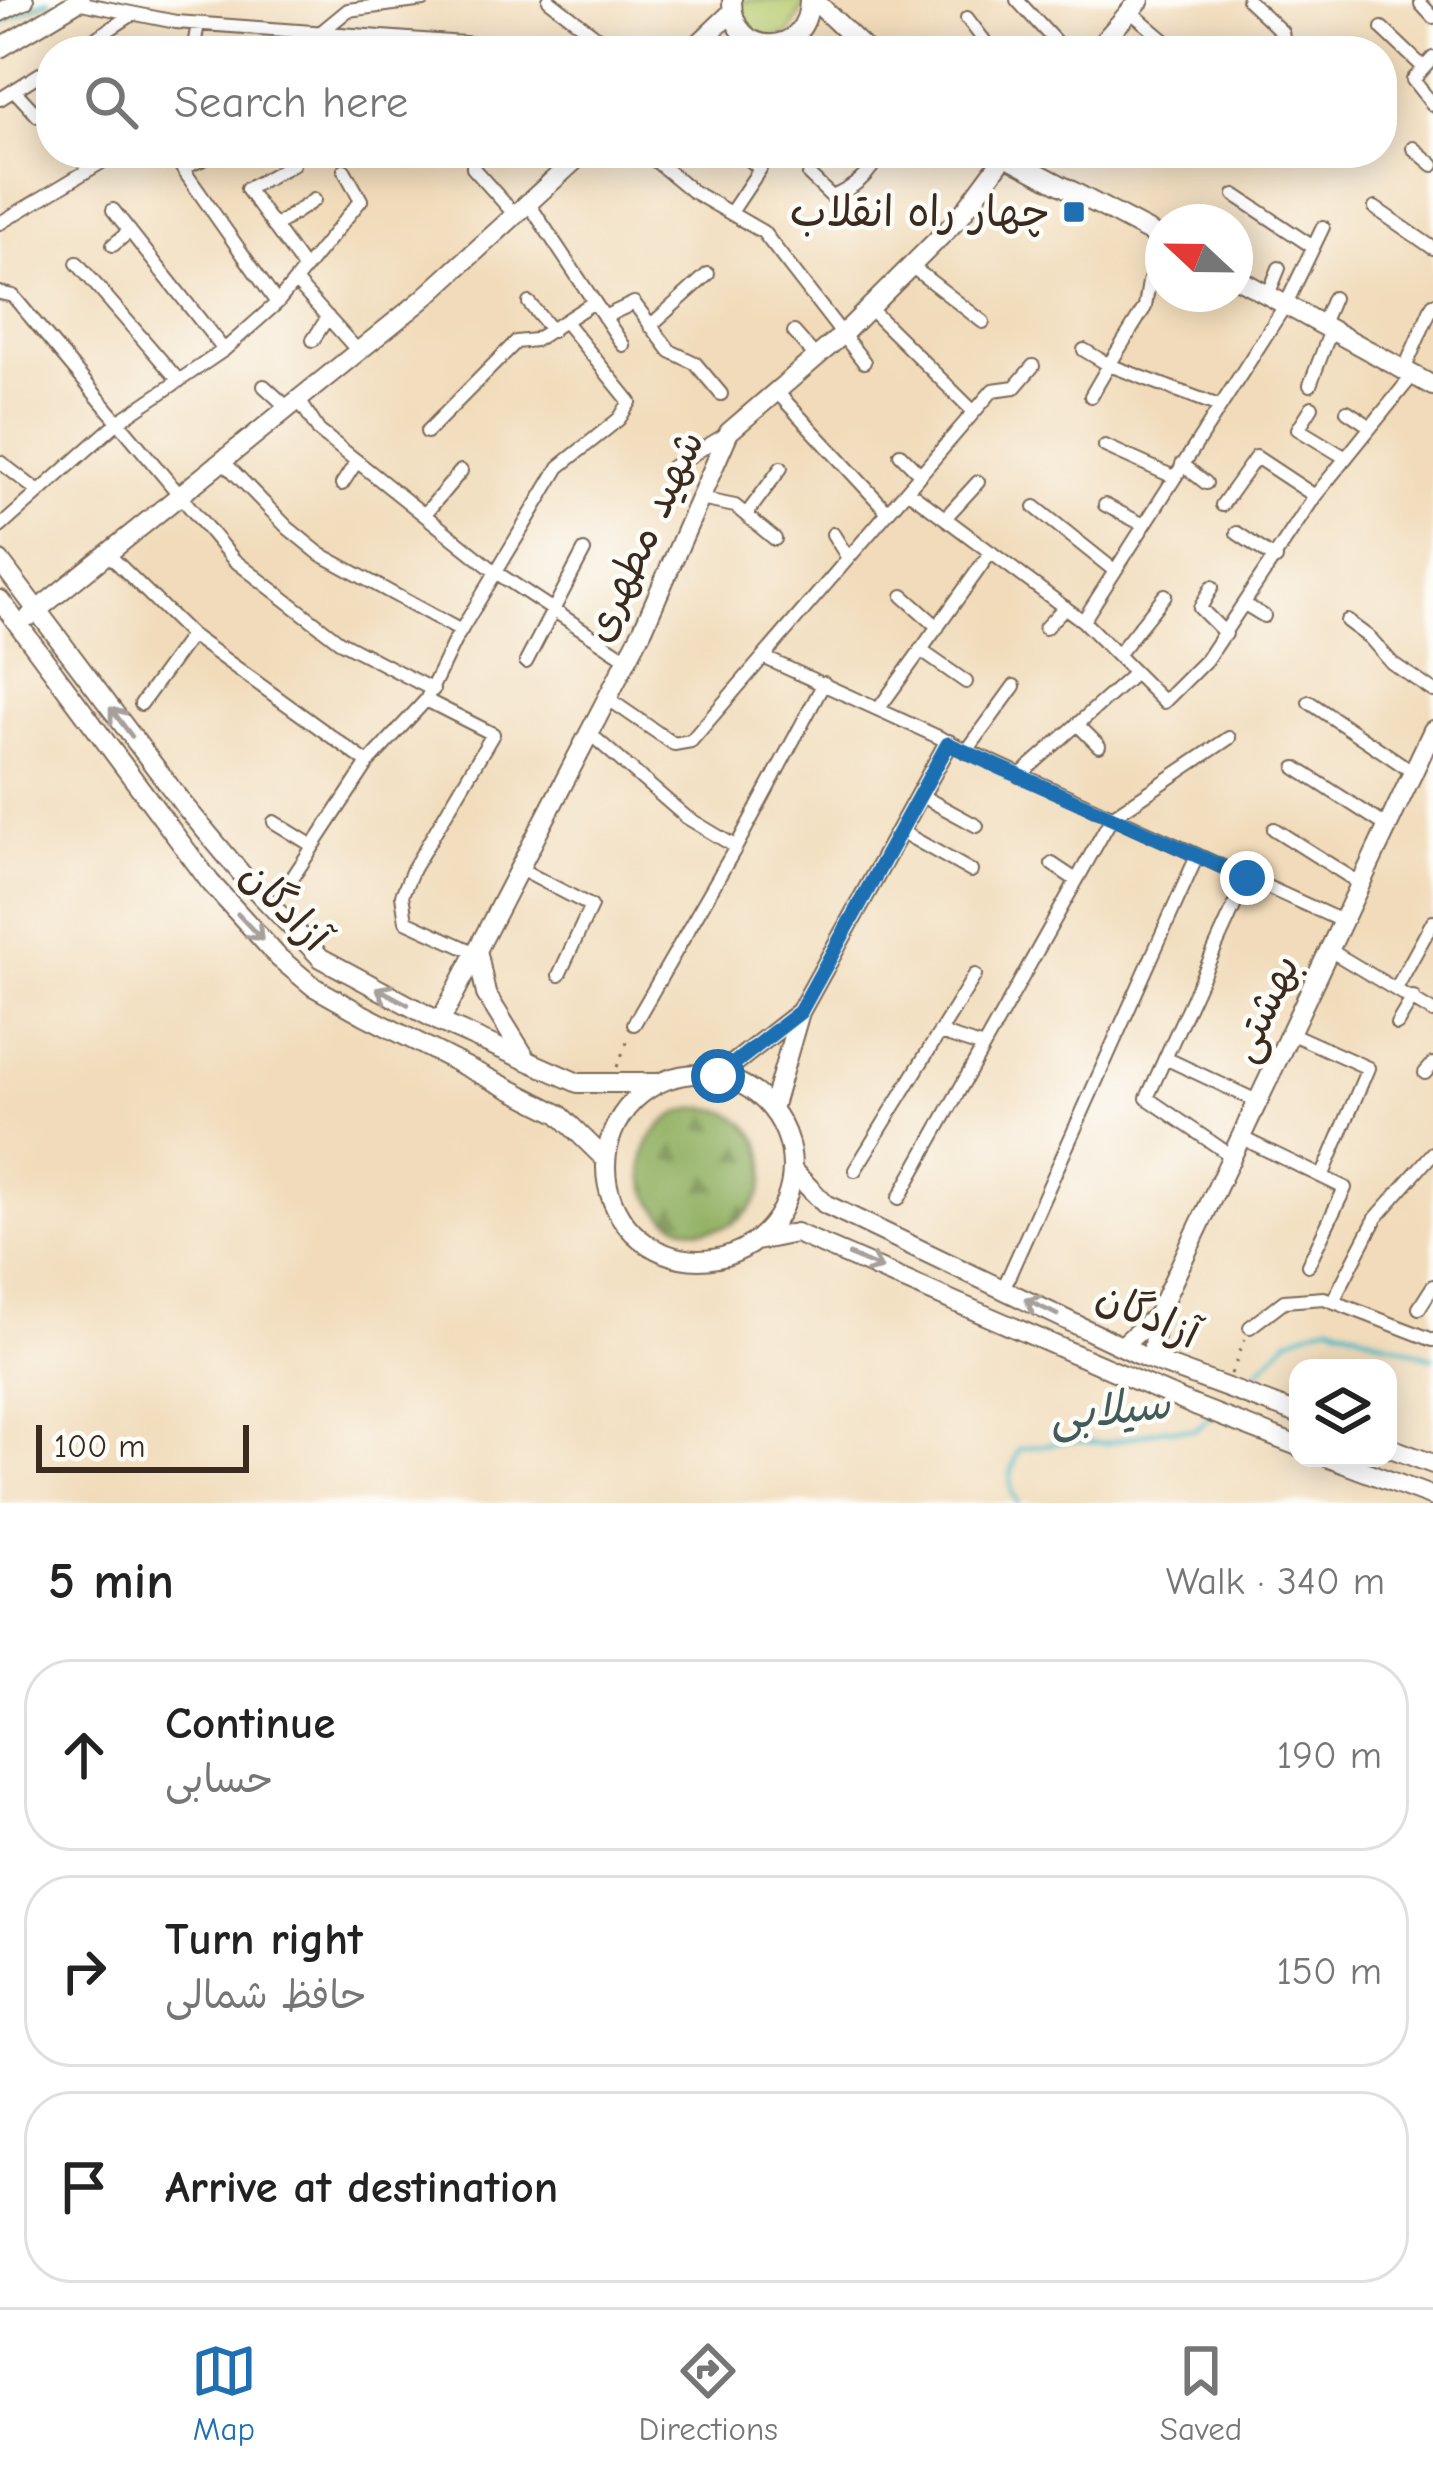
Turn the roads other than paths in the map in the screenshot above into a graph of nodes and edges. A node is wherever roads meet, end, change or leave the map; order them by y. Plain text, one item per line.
1 (23, 0) edge
2 (424, 0) edge
3 (549, 0) edge
4 (811, 0) edge
5 (1018, 0) edge
6 (1248, 0) edge
7 (76, 1) edge
8 (384, 2) edge
9 (1135, 4) edge
10 (1420, 4) dead end
11 (732, 6) edge
12 (0, 12) edge
13 (134, 14) junction
14 (1433, 17) edge
15 (967, 18) dead end
16 (198, 24) junction
17 (1382, 28) dead end
18 (320, 32) junction
19 (100, 36) edge
20 (196, 36) edge
21 (320, 36) edge
22 (357, 36) edge
23 (596, 36) edge
24 (705, 36) edge
25 (747, 36) edge
26 (795, 36) edge
27 (851, 36) edge
28 (981, 36) edge
29 (1051, 36) edge
30 (1108, 36) edge
31 (1164, 36) edge
32 (1283, 36) edge
33 (1393, 36) edge
34 (1397, 39) edge
35 (0, 48) edge
36 (1429, 63) edge
37 (36, 76) edge
38 (14, 90) junction
39 (0, 99) edge
40 (1433, 105) edge
41 (36, 114) edge
42 (1413, 148) dead end
43 (1433, 165) edge
44 (92, 168) edge
45 (182, 168) edge
46 (286, 168) edge
47 (473, 168) edge
48 (567, 168) edge
49 (664, 168) edge
50 (759, 168) edge
51 (871, 168) edge
52 (994, 168) edge
53 (1030, 168) edge
54 (344, 170) dead end
55 (808, 175) dead end
56 (1235, 194) dead end
57 (314, 200) dead end
58 (1375, 208) dead end
59 (523, 210) junction
60 (113, 211) dead end
61 (732, 211) junction
62 (0, 223) edge
63 (274, 227) junction
64 (1323, 227) dead end
65 (1145, 229) edge
66 (130, 231) junction
67 (1433, 231) edge
68 (113, 244) dead end
69 (1429, 246) edge
70 (1313, 247) junction
71 (77, 263) dead end
72 (911, 266) junction
73 (1280, 268) dead end
74 (708, 274) dead end
75 (300, 275) junction
76 (1253, 286) edge
77 (0, 293) edge
78 (1333, 298) dead end
79 (1277, 299) junction
80 (594, 302) junction
81 (277, 303) junction
82 (529, 303) dead end
83 (1433, 304) edge
84 (1145, 307) edge
85 (869, 308) junction
86 (328, 317) junction
87 (604, 317) junction
88 (983, 322) dead end
89 (566, 323) junction
90 (650, 326) junction
91 (1327, 327) junction
92 (552, 331) junction
93 (794, 332) dead end
94 (841, 336) junction
95 (313, 340) dead end
96 (623, 345) dead end
97 (224, 350) junction
98 (1084, 350) dead end
99 (358, 351) junction
100 (816, 357) junction
101 (864, 362) dead end
102 (1109, 365) junction
103 (1033, 366) dead end
104 (1408, 372) junction
105 (179, 381) junction
106 (1310, 385) dead end
107 (264, 386) dead end
108 (1433, 386) edge
109 (776, 391) junction
110 (721, 394) dead end
111 (1091, 396) dead end
112 (293, 404) junction
113 (1219, 406) junction
114 (1312, 407) dead end
115 (1347, 411) dead end
116 (974, 412) junction
117 (118, 422) junction
118 (1371, 427) junction
119 (427, 432) dead end
120 (729, 432) junction
121 (1105, 446) dead end
122 (899, 454) dead end
123 (1346, 458) junction
124 (223, 460) junction
125 (0, 461) edge
126 (357, 461) junction
127 (673, 467) dead end
128 (782, 468) dead end
129 (460, 471) dead end
130 (1178, 471) junction
131 (920, 474) junction
132 (978, 482) dead end
133 (1206, 483) dead end
134 (342, 484) dead end
135 (907, 490) junction
136 (39, 492) junction
137 (179, 496) junction
138 (1315, 496) junction
139 (700, 499) junction
140 (1105, 505) dead end
141 (1222, 505) dead end
142 (1035, 507) dead end
143 (887, 512) junction
144 (424, 515) junction
145 (746, 515) junction
146 (946, 518) junction
147 (0, 526) edge
148 (1144, 526) junction
149 (1238, 533) dead end
150 (833, 534) dead end
151 (775, 539) dead end
152 (584, 551) dead end
153 (992, 552) junction
154 (108, 554) junction
155 (848, 558) junction
156 (1276, 559) junction
157 (0, 561) edge
158 (1115, 571) junction
159 (496, 573) junction
160 (1212, 587) dead end
161 (1165, 595) dead end
162 (903, 596) dead end
163 (0, 601) edge
164 (1246, 604) junction
165 (1065, 607) junction
166 (552, 609) junction
167 (37, 611) junction
168 (1264, 616) dead end
169 (1083, 621) junction
170 (1347, 621) dead end
171 (19, 626) junction
172 (938, 627) junction
173 (1045, 628) dead end
174 (461, 631) junction
175 (1226, 634) junction
176 (191, 635) junction
177 (920, 650) junction
178 (1117, 655) junction
179 (763, 657) junction
180 (627, 659) junction
181 (526, 662) dead end
182 (1135, 673) junction
183 (966, 682) dead end
184 (824, 683) junction
185 (1014, 686) dead end
186 (1433, 691) edge
187 (429, 695) junction
188 (607, 698) junction
189 (1309, 702) dead end
190 (141, 704) dead end
191 (880, 707) junction
192 (1077, 724) junction
193 (1433, 730) edge
194 (588, 732) junction
195 (1229, 738) dead end
196 (1100, 746) dead end
197 (957, 748) junction
198 (368, 763) junction
199 (1296, 768) dead end
200 (1414, 772) junction
201 (1019, 776) junction
202 (920, 795) junction
203 (1112, 818) junction
204 (274, 822) dead end
205 (977, 826) dead end
206 (1388, 827) junction
207 (1274, 829) dead end
208 (900, 831) junction
209 (313, 846) junction
210 (736, 847) junction
211 (1197, 856) junction
212 (1052, 864) dead end
213 (518, 868) junction
214 (971, 871) dead end
215 (1247, 878) junction
216 (1076, 880) junction
217 (1361, 884) junction
218 (287, 886) dead end
219 (1433, 921) edge
220 (1344, 922) junction
221 (1331, 951) junction
222 (478, 954) junction
223 (559, 975) dead end
224 (975, 975) dead end
225 (1397, 988) junction
226 (1413, 997) junction
227 (800, 1012) junction
228 (1433, 1012) edge
229 (440, 1022) junction
230 (634, 1024) road end
231 (1397, 1024) dead end
232 (940, 1033) junction
233 (1292, 1034) junction
234 (983, 1048) junction
235 (1165, 1058) junction
236 (528, 1060) junction
237 (718, 1076) junction
238 (658, 1083) junction
239 (1259, 1102) junction
240 (772, 1109) junction
241 (1238, 1148) junction
242 (1433, 1153) edge
243 (606, 1160) junction
244 (792, 1170) junction
245 (855, 1170) dead end
246 (1322, 1177) junction
247 (898, 1198) dead end
248 (755, 1240) junction
249 (1308, 1265) dead end
250 (1433, 1286) edge
251 (1003, 1289) junction
252 (1333, 1301) junction
253 (1419, 1308) dead end
254 (1157, 1315) junction
255 (1250, 1327) road end
256 (1433, 1340) edge
257 (1122, 1346) junction
258 (1162, 1363) junction
259 (1289, 1411) edge
260 (1289, 1443) edge
261 (1397, 1450) edge
262 (1433, 1464) edge
263 (1353, 1467) edge
264 (1433, 1497) edge

1 - 12 main road
2 - 8 street
3 - 23 street
4 - 26 main road
4 - 27 main road
5 - 29 street
6 - 32 street
7 - 13 street
7 - 35 main road
8 - 18 street
9 - 30 main road
9 - 31 street
10 - 14 street
11 - 24 main road
11 - 25 main road
13 - 16 street
13 - 19 street
15 - 28 street
16 - 18 street
16 - 20 street
17 - 33 street
18 - 21 street
18 - 22 street
34 - 36 street
36 - 40 street
37 - 38 street
38 - 39 street
38 - 41 street
42 - 43 street
44 - 62 street
45 - 81 street
46 - 63 street
47 - 59 street
48 - 59 main road
49 - 61 street
50 - 61 street
51 - 55 street
52 - 72 main road, شهید مطهری
53 - 65 main road
54 - 75 street
56 - 70 street
57 - 63 street
58 - 69 street
59 - 80 street
59 - 99 main road
60 - 66 street
61 - 94 street
63 - 75 street
64 - 70 street
66 - 68 street
66 - 97 street
67 - 69 street
70 - 79 street
71 - 105 street
72 - 85 main road, شهید مطهری
72 - 88 street
73 - 79 street
74 - 90 street
75 - 81 street
75 - 86 street
76 - 79 main road
77 - 117 street
78 - 91 street
79 - 91 main road
79 - 113 street
80 - 87 street
80 - 89 street
81 - 97 street
82 - 92 street
83 - 104 street
84 - 102 street
85 - 94 main road, شهید مطهری
85 - 116 street
86 - 95 street
86 - 99 street
87 - 90 street
87 - 96 street
89 - 92 street
89 - 159 street
90 - 110 street
91 - 104 main road
91 - 106 street
92 - 119 street
93 - 100 street
94 - 100 main road, شهید مطهری
94 - 101 street
97 - 105 street
98 - 102 street
99 - 112 main road
100 - 109 main road, شهید مطهری
102 - 111 street
102 - 113 street
103 - 116 street
104 - 108 main road
104 - 118 street
105 - 117 street
107 - 112 street
109 - 120 main road, شهید مطهری
109 - 143 street
112 - 124 main road
112 - 126 street
113 - 130 street
114 - 123 street
115 - 118 street
116 - 131 street
117 - 136 street
117 - 137 street
118 - 123 street
120 - 127 street
120 - 139 main road, شهید مطهری
121 - 130 street
122 - 131 street
123 - 138 street
124 - 137 main road
124 - 174 street
125 - 136 street
126 - 134 street
126 - 144 street
128 - 145 street
129 - 144 street
130 - 133 street
130 - 148 street
131 - 135 street
132 - 146 street
135 - 143 street
135 - 146 street
136 - 147 street
137 - 154 main road
137 - 187 street
138 - 141 street
138 - 156 street
139 - 145 street
139 - 180 main road, شهید مطهری
140 - 148 street
142 - 158 street
143 - 155 street
144 - 159 street
145 - 151 street
146 - 153 street
148 - 158 street
149 - 156 street
150 - 155 street
152 - 166 street
153 - 165 street
153 - 172 street
154 - 167 main road
154 - 176 street
155 - 179 street
156 - 164 street
157 - 167 main road
158 - 169 street
159 - 166 street
159 - 174 street
160 - 175 street
161 - 178 street
162 - 172 street
163 - 171 main road, آزادگان
164 - 168 street
164 - 175 street
165 - 169 street
165 - 173 street
166 - 180 street
166 - 181 street
167 - 171 main road
229 -> 167 main road
169 - 178 street
170 - 186 street
171 -> 243 main road, آزادگان
172 - 177 street
174 - 187 street
175 - 182 street
176 - 190 street
176 - 198 street
177 - 183 street
177 - 191 street
178 - 182 street
179 - 184 street
179 - 188 street
180 - 188 main road, شهید مطهری
182 - 192 street
184 - 191 street
184 - 210 street
185 - 197 street
187 - 198 street
187 - 222 street
188 - 194 main road, شهید مطهری
189 - 200 street
191 - 197 street
192 - 196 street
192 - 201 street
193 - 200 main road, بهشتی
194 - 210 street
194 - 213 main road, شهید مطهری
195 - 203 street
197 - 201 street
197 - 202 main road
198 - 209 street
199 - 206 street
200 - 206 main road, بهشتی
201 - 203 street
202 - 205 street
202 - 208 main road
203 - 211 street
203 - 216 street
204 - 209 street
206 - 217 main road, بهشتی
207 - 217 street
208 - 214 street
208 - 227 main road
209 - 218 street
210 - 230 street
211 - 215 street
211 - 251 street
212 - 216 street
213 - 222 main road, شهید مطهری
213 - 223 street
215 - 220 street
215 - 235 street
216 - 234 street
217 - 220 main road, بهشتی
219 - 225 street
220 - 221 main road, بهشتی
221 - 225 street
221 - 233 main road, بهشتی
222 - 229 main road, شهید مطهری
222 - 236 main road
224 - 232 street
225 - 226 street
226 - 228 street
226 - 231 street
227 - 237 main road
227 - 240 main road
229 - 236 main road
232 - 234 street
232 - 245 street
233 - 239 main road, بهشتی
233 - 246 street
234 - 247 street
235 - 239 street
235 - 241 street
236 - 238 main road
237 - 238 main road
237 - 240 main road
238 - 243 main road
239 - 241 main road, بهشتی
240 - 244 main road
241 - 246 street
241 - 254 main road, بهشتی
242 - 252 street
243 - 248 main road
244 - 248 main road
244 - 251 main road, آزادگان
246 - 249 street
248 -> 260 main road
250 - 253 street
257 -> 251 main road, آزادگان
252 - 255 street
252 - 256 street
254 - 257 main road
254 - 258 main road
257 - 258 main road, آزادگان
258 - 259 main road, آزادگان
261 - 262 main road
263 - 264 main road

